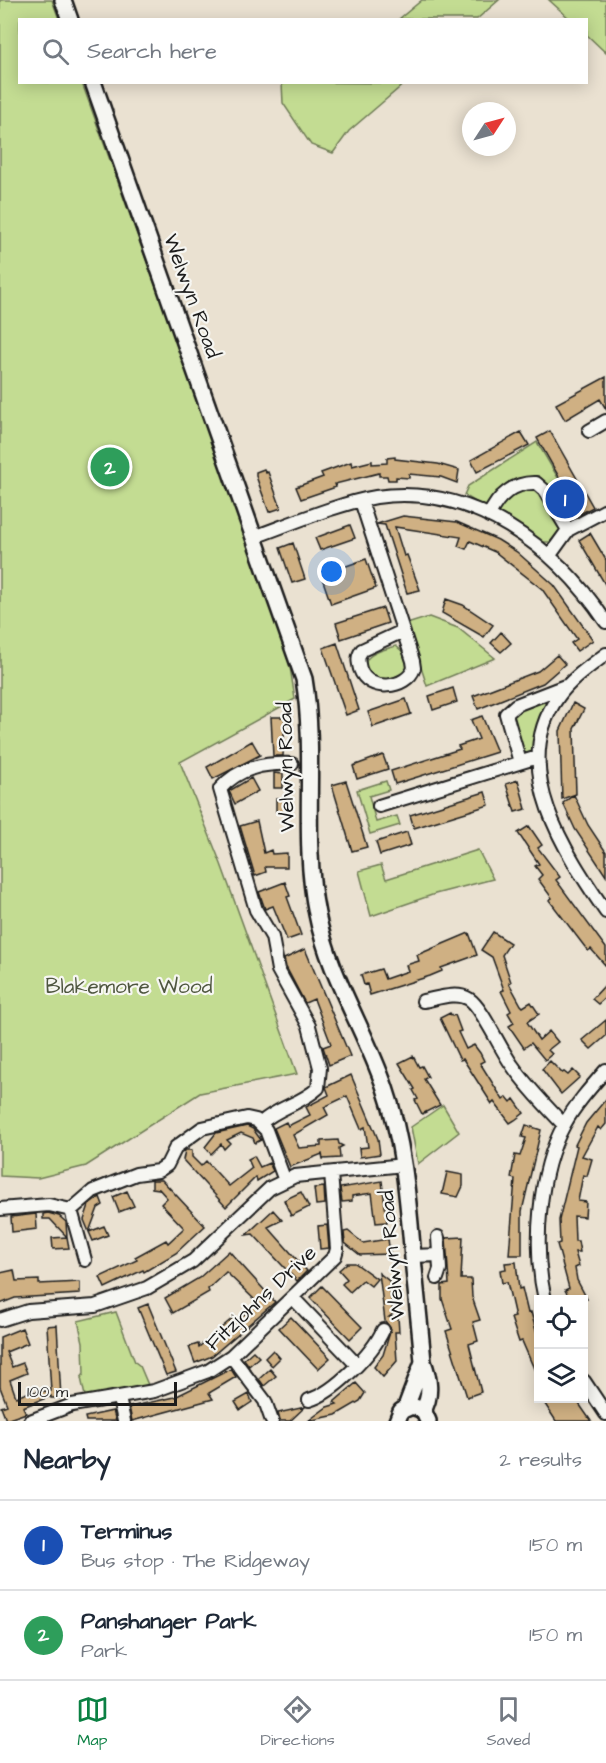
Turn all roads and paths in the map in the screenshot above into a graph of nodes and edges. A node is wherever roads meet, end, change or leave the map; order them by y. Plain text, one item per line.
1 (63, 0) edge
2 (69, 18) edge
3 (94, 84) edge
4 (606, 421) edge
5 (589, 431) dead end
6 (361, 501) junction
7 (606, 510) edge
8 (489, 516) junction
9 (568, 530) junction
10 (254, 537) junction
11 (549, 555) junction
12 (606, 622) edge
13 (403, 631) junction
14 (606, 654) edge
15 (568, 685) junction
16 (538, 757) junction
17 (520, 762) junction
18 (292, 764) dead end
19 (379, 806) dead end
20 (606, 912) edge
21 (423, 1001) dead end
22 (606, 1070) edge
23 (261, 1123) junction
24 (564, 1125) junction
25 (404, 1165) junction
26 (331, 1173) junction
27 (285, 1181) junction
28 (0, 1209) edge
29 (71, 1210) junction
30 (438, 1237) dead end
31 (438, 1255) junction
32 (412, 1256) junction
33 (85, 1260) dead end
34 (437, 1278) dead end
35 (544, 1295) edge
36 (294, 1299) junction
37 (0, 1320) edge
38 (382, 1330) dead end
39 (231, 1356) junction
40 (423, 1362) junction
41 (356, 1364) junction
42 (588, 1387) edge
43 (119, 1398) junction
44 (309, 1400) dead end
45 (406, 1407) junction
46 (606, 1414) edge
47 (425, 1415) edge
48 (30, 1421) edge
49 (124, 1421) edge
50 (272, 1421) edge
51 (397, 1421) edge

1 - 2 main road
3 - 10 main road, Welwyn Road
4 - 5 street
6 - 8 street
6 - 10 street
6 - 13 street
7 - 9 street
8 - 9 street
8 - 11 street
9 - 11 street
10 - 25 main road, Welwyn Road
11 - 12 street
13 - 13 street
14 - 15 street
15 - 16 street
15 - 17 street
16 - 17 street
16 - 20 street
17 - 19 street
18 - 23 street
21 - 24 street
22 - 24 street
23 - 27 street
23 - 29 street
24 - 35 street
25 - 26 street
25 - 32 main road, Welwyn Road
26 - 27 street
26 - 36 street, Fitzjohns Drive
27 - 37 street
28 - 29 street
29 - 33 street
30 - 31 street
31 - 32 street
31 - 34 street
32 - 40 main road, Welwyn Road
36 - 39 street, Fitzjohns Drive
36 - 41 street
38 - 41 street
39 - 43 street, Fitzjohns Drive
39 - 50 street
40 - 45 main road, Welwyn Road
40 - 47 main road, Welwyn Road
41 - 44 street
42 - 46 street
43 - 48 street, Fitzjohns Drive
43 - 49 street
45 - 47 main road
45 - 51 main road, Welwyn Road

